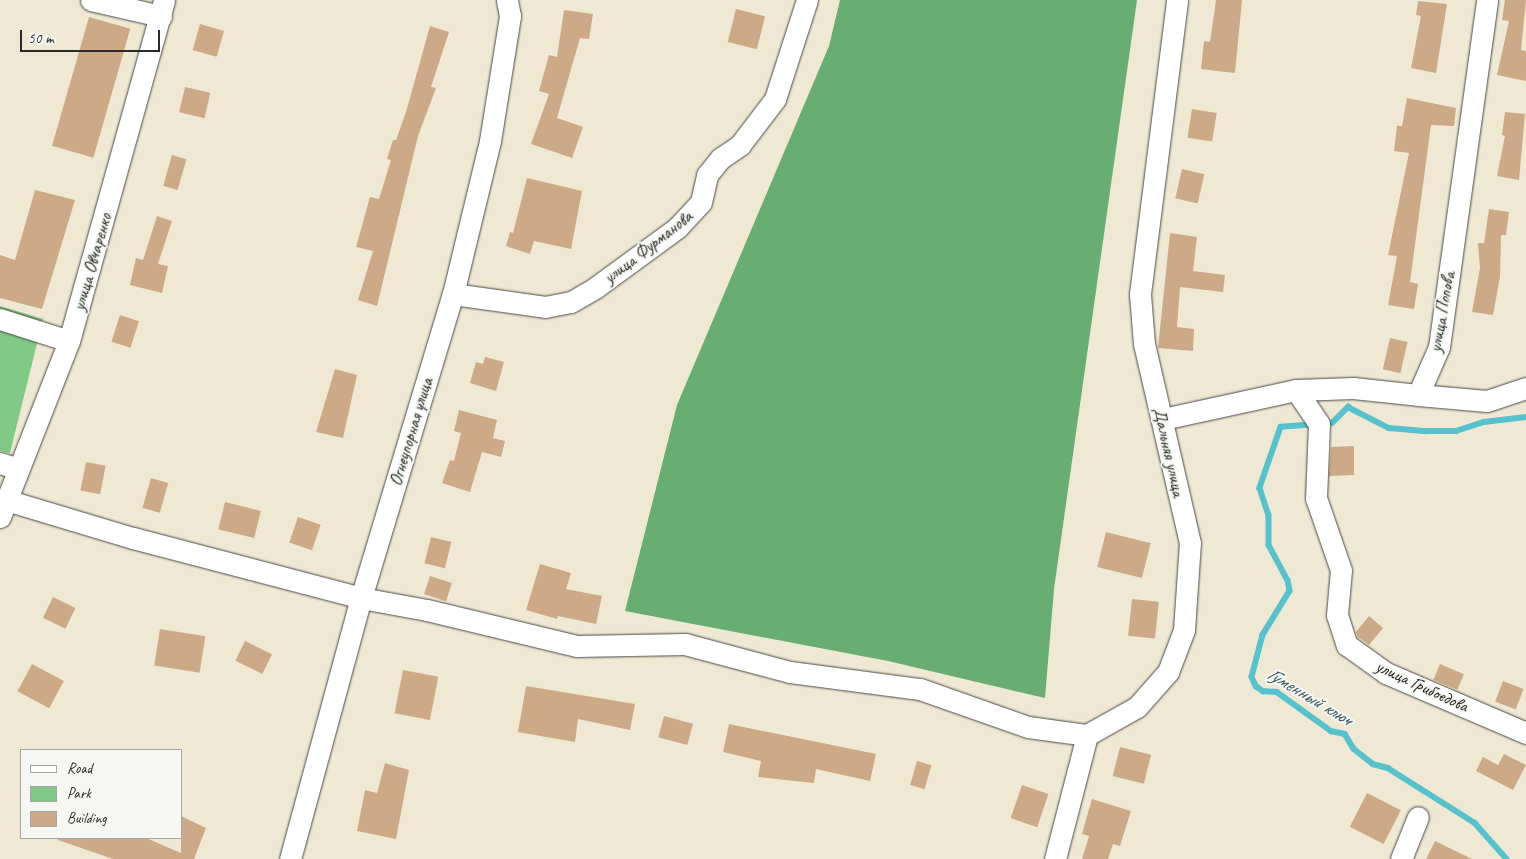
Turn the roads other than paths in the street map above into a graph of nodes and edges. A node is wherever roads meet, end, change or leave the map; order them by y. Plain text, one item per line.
1 (91, 0) edge
2 (506, 0) edge
3 (807, 0) edge
4 (1177, 0) edge
5 (1487, 0) edge
6 (163, 8) edge
7 (453, 294) junction
8 (0, 319) edge
9 (69, 341) junction
10 (1526, 388) edge
11 (1296, 390) junction
12 (1418, 395) junction
13 (1163, 419) junction
14 (9, 466) edge
15 (3, 508) edge
16 (361, 598) junction
17 (1526, 733) edge
18 (1087, 735) junction
19 (1418, 817) dead end
20 (290, 859) edge
21 (1055, 859) edge
22 (1401, 859) edge

1 - 6 street
2 - 7 street, Огнеупорная улица
3 - 7 street, улица Фурманова
4 - 13 street, Дальняя улица
5 - 12 street, улица Попова
6 - 9 street, улица Овчаренко
7 - 16 street, Огнеупорная улица
8 - 9 street
9 - 14 street, улица Овчаренко
10 - 12 street
11 - 12 street
11 - 13 street
11 - 17 street, улица Грибоедова
13 - 18 street, Дальняя улица
14 - 15 street, улица Овчаренко
15 - 16 street
16 - 18 street
16 - 20 street, Огнеупорная улица
18 - 21 street
19 - 22 street

